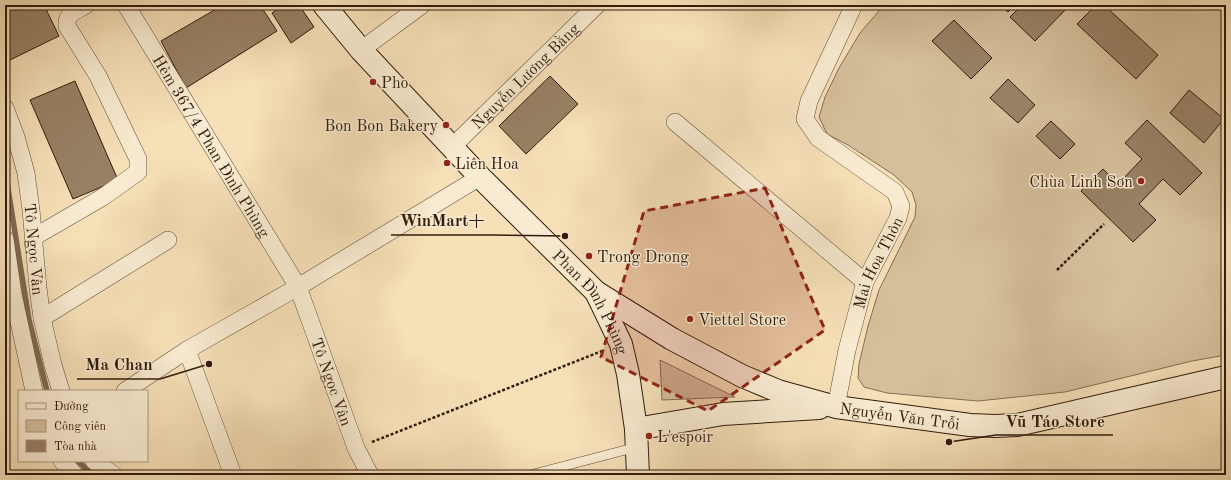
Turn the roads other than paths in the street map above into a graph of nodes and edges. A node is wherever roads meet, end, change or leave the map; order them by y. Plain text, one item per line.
1 (86, 5) edge
2 (126, 5) edge
3 (324, 5) edge
4 (422, 5) edge
5 (597, 5) edge
6 (854, 5) edge
7 (361, 50) junction
8 (5, 108) edge
9 (675, 122) dead end
10 (452, 147) junction
11 (480, 177) junction
12 (34, 237) junction
13 (5, 239) edge
14 (168, 240) dead end
15 (865, 282) junction
16 (298, 287) junction
17 (596, 292) junction
18 (42, 318) junction
19 (187, 350) junction
20 (1226, 377) edge
21 (34, 390) edge
22 (61, 390) edge
23 (127, 390) edge
24 (836, 407) junction
25 (636, 438) junction
26 (63, 462) edge
27 (95, 462) edge
28 (75, 475) edge
29 (114, 475) edge
30 (233, 475) edge
31 (370, 475) edge
32 (530, 475) edge
33 (638, 475) edge

1 - 12 street
2 - 16 street, Hẻm 367/4 Phan Đình Phùng
3 - 7 street, Phan Đình Phùng
4 - 7 street
5 - 10 street, Nguyễn Lương Bằng
6 - 15 street, Mai Hoa Thôn
7 - 10 street, Phan Đình Phùng
8 - 12 street, Tô Ngọc Vân
9 - 15 street
10 - 11 street, Phan Đình Phùng
11 - 16 street
11 - 17 street, Phan Đình Phùng
12 - 18 street, Tô Ngọc Vân
13 - 21 street, Tô Ngọc Vân
14 - 18 street
15 - 24 street, Mai Hoa Thôn
16 - 19 street
16 - 31 street, Tô Ngọc Vân
17 - 24 street, Nguyễn Văn Trỗi
17 - 25 street, Phan Đình Phùng
18 - 22 street, Tô Ngọc Vân
19 - 23 street
19 - 30 street
20 - 24 street, Nguyễn Văn Trỗi
24 - 25 street
25 - 32 lane
25 - 33 street, Phan Đình Phùng
26 - 28 street
27 - 29 street

